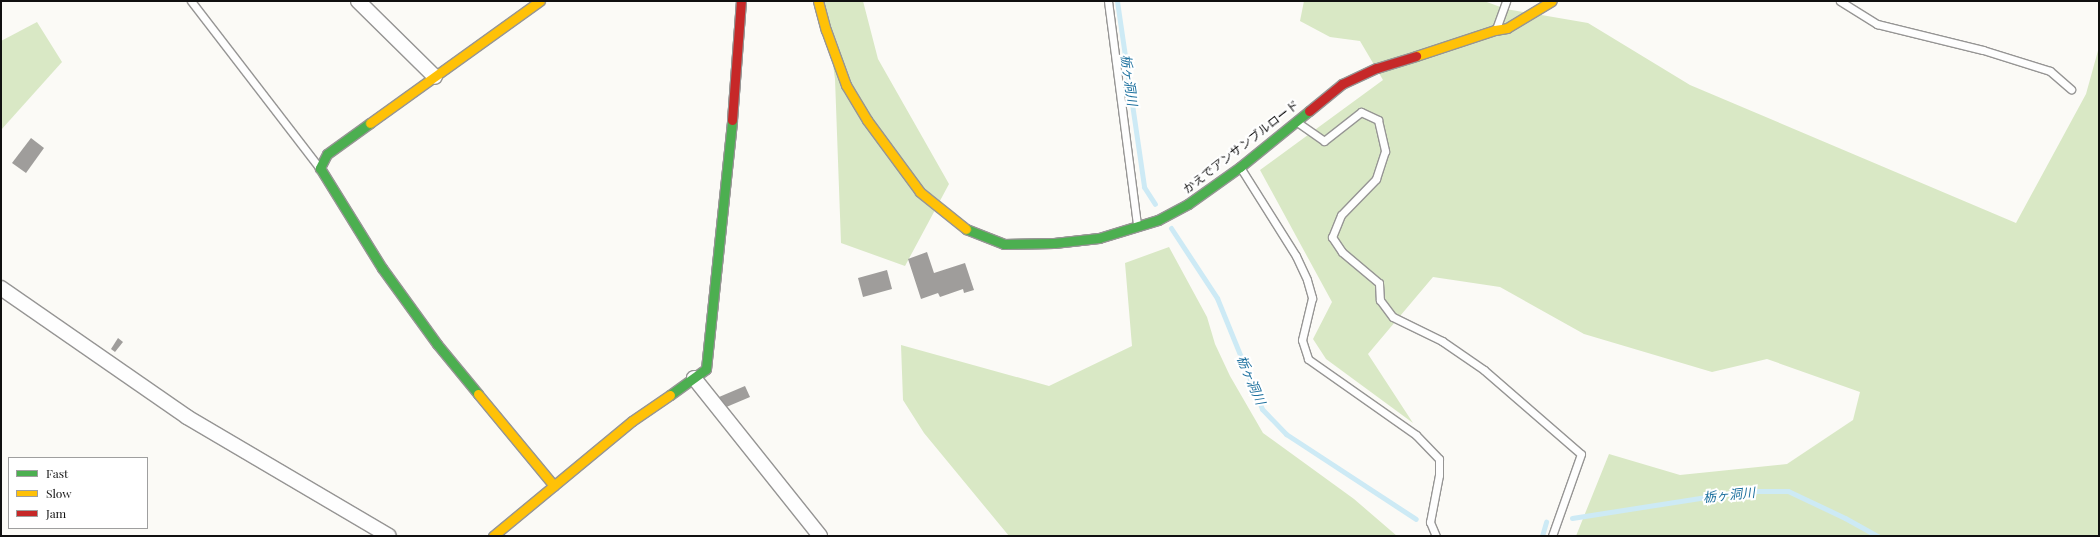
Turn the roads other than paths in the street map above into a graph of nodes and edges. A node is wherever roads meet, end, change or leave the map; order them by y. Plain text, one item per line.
1 (191, 1) edge
2 (358, 1) edge
3 (540, 1) edge
4 (741, 1) edge
5 (818, 1) edge
6 (1108, 1) edge
7 (1506, 1) edge
8 (1552, 1) edge
9 (1840, 1) edge
10 (1495, 30) junction
11 (435, 77) junction
12 (2071, 89) dead end
13 (1296, 121) junction
14 (1240, 167) junction
15 (320, 168) junction
16 (1137, 228) junction
17 (1, 288) edge
18 (694, 378) junction
19 (554, 486) junction
20 (389, 536) edge
21 (493, 536) edge
22 (820, 536) edge
23 (1436, 536) edge
24 (1552, 536) edge

1 - 15 lane
2 - 11 street
3 - 11 street
4 - 18 street
5 - 16 street, かえでアンサンブルロード
6 - 16 lane
7 - 10 lane
8 - 10 street, かえでアンサンブルロード
9 - 12 lane
10 - 13 street, かえでアンサンブルロード
11 - 15 street
13 - 14 street, かえでアンサンブルロード
13 - 24 lane
14 - 16 street, かえでアンサンブルロード
14 - 23 lane
15 - 19 street
17 - 20 street
18 - 19 street
18 - 22 street
19 - 21 street

